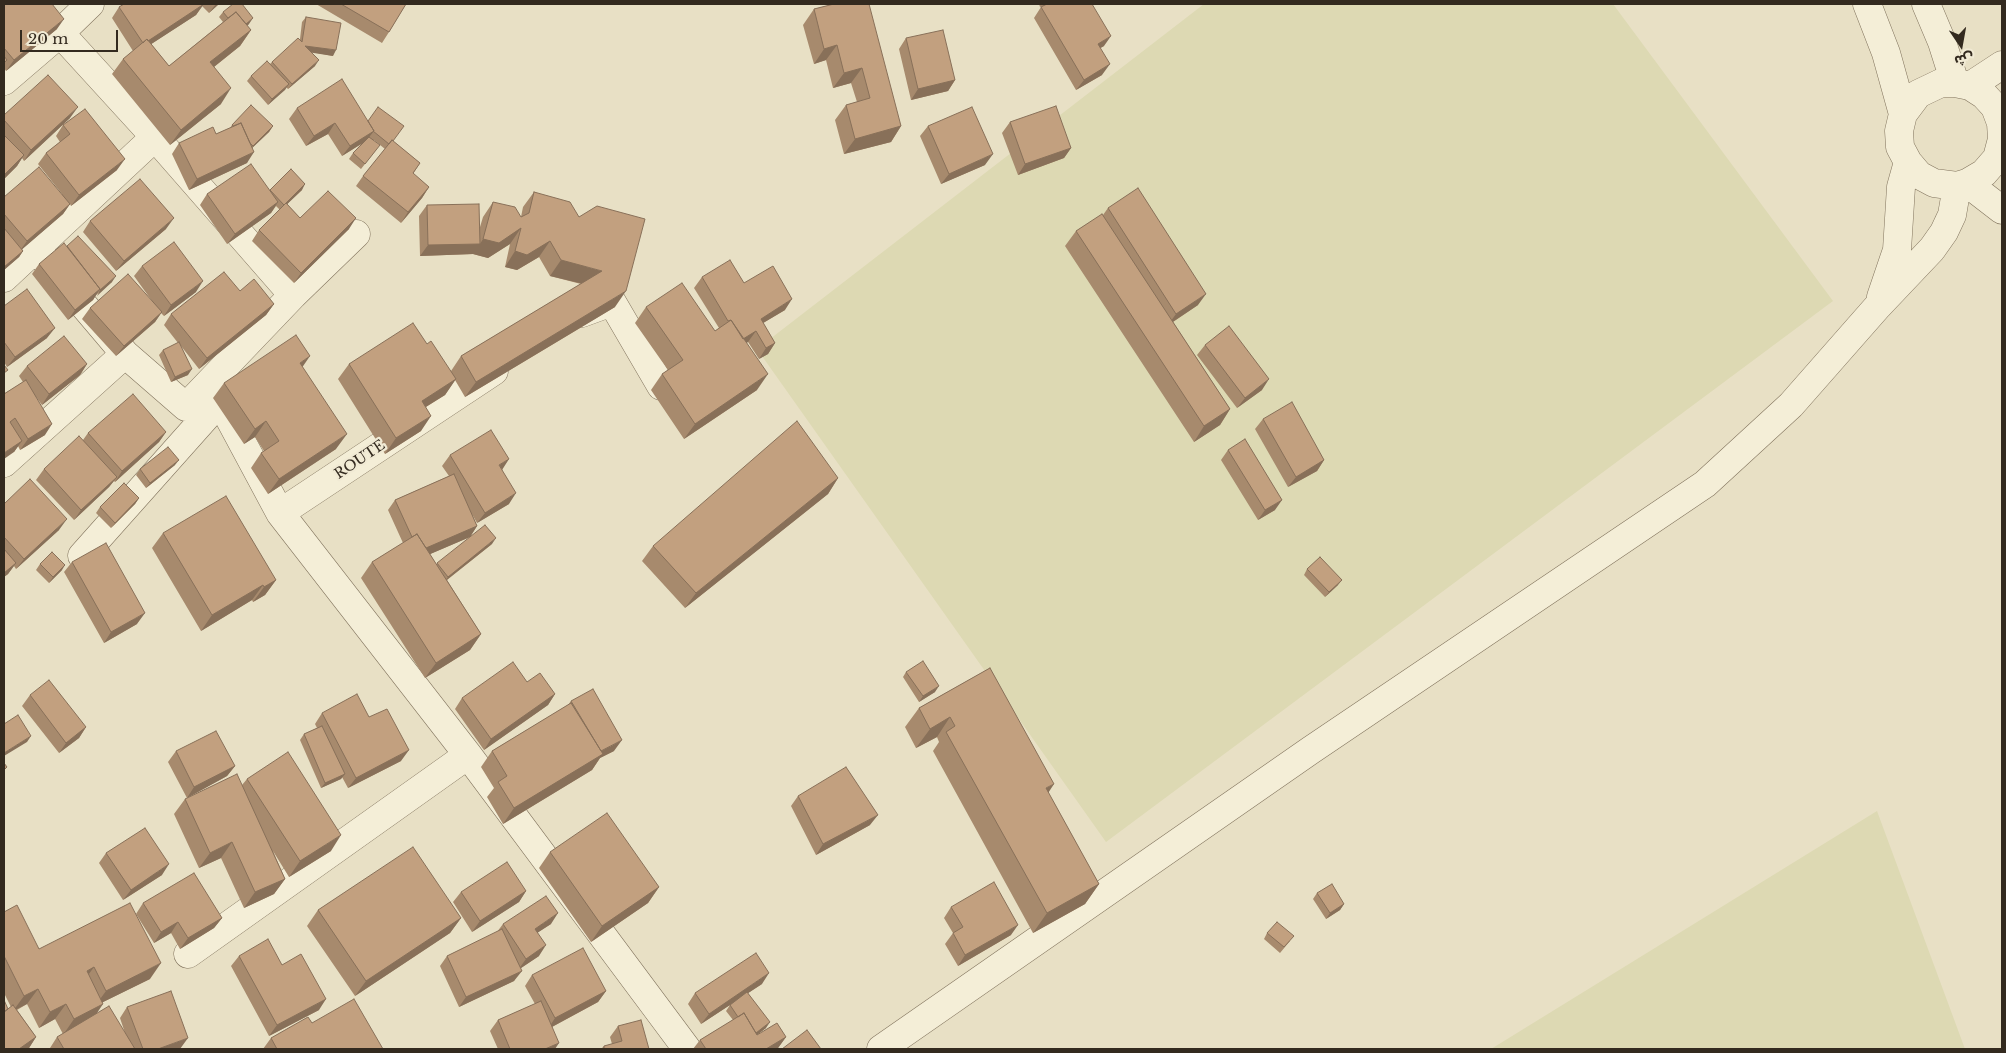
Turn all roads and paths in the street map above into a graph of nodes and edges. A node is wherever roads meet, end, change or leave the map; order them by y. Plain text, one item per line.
1 (1867, 4) edge
2 (1926, 4) edge
3 (84, 6) edge
4 (60, 34) junction
5 (2002, 65) edge
6 (4, 81) edge
7 (1963, 84) junction
8 (1903, 114) junction
9 (155, 136) junction
10 (2002, 143) edge
11 (1908, 162) junction
12 (1962, 184) junction
13 (2002, 210) edge
14 (356, 234) edge
15 (36, 249) junction
16 (4, 278) edge
17 (293, 294) junction
18 (1878, 306) junction
19 (563, 325) edge
20 (125, 354) junction
21 (513, 358) edge
22 (661, 386) edge
23 (4, 463) edge
24 (280, 513) junction
25 (120, 606) edge
26 (468, 755) junction
27 (188, 954) edge
28 (687, 1049) edge
29 (881, 1049) edge

1 - 8 street
2 - 7 street
3 - 4 street
4 - 6 street
4 - 9 street
5 - 7 street
7 - 8 street
7 - 10 street
8 - 11 street
9 - 15 street
9 - 17 street
10 - 12 street
11 - 12 street
11 - 18 street
12 - 13 street
12 - 18 street
14 - 17 street
15 - 16 street
15 - 20 street
17 - 20 street
18 - 29 street
19 - 22 street
20 - 23 street
21 - 24 street, ROUTE
24 - 25 street
24 - 26 street
26 - 27 street
26 - 28 street

